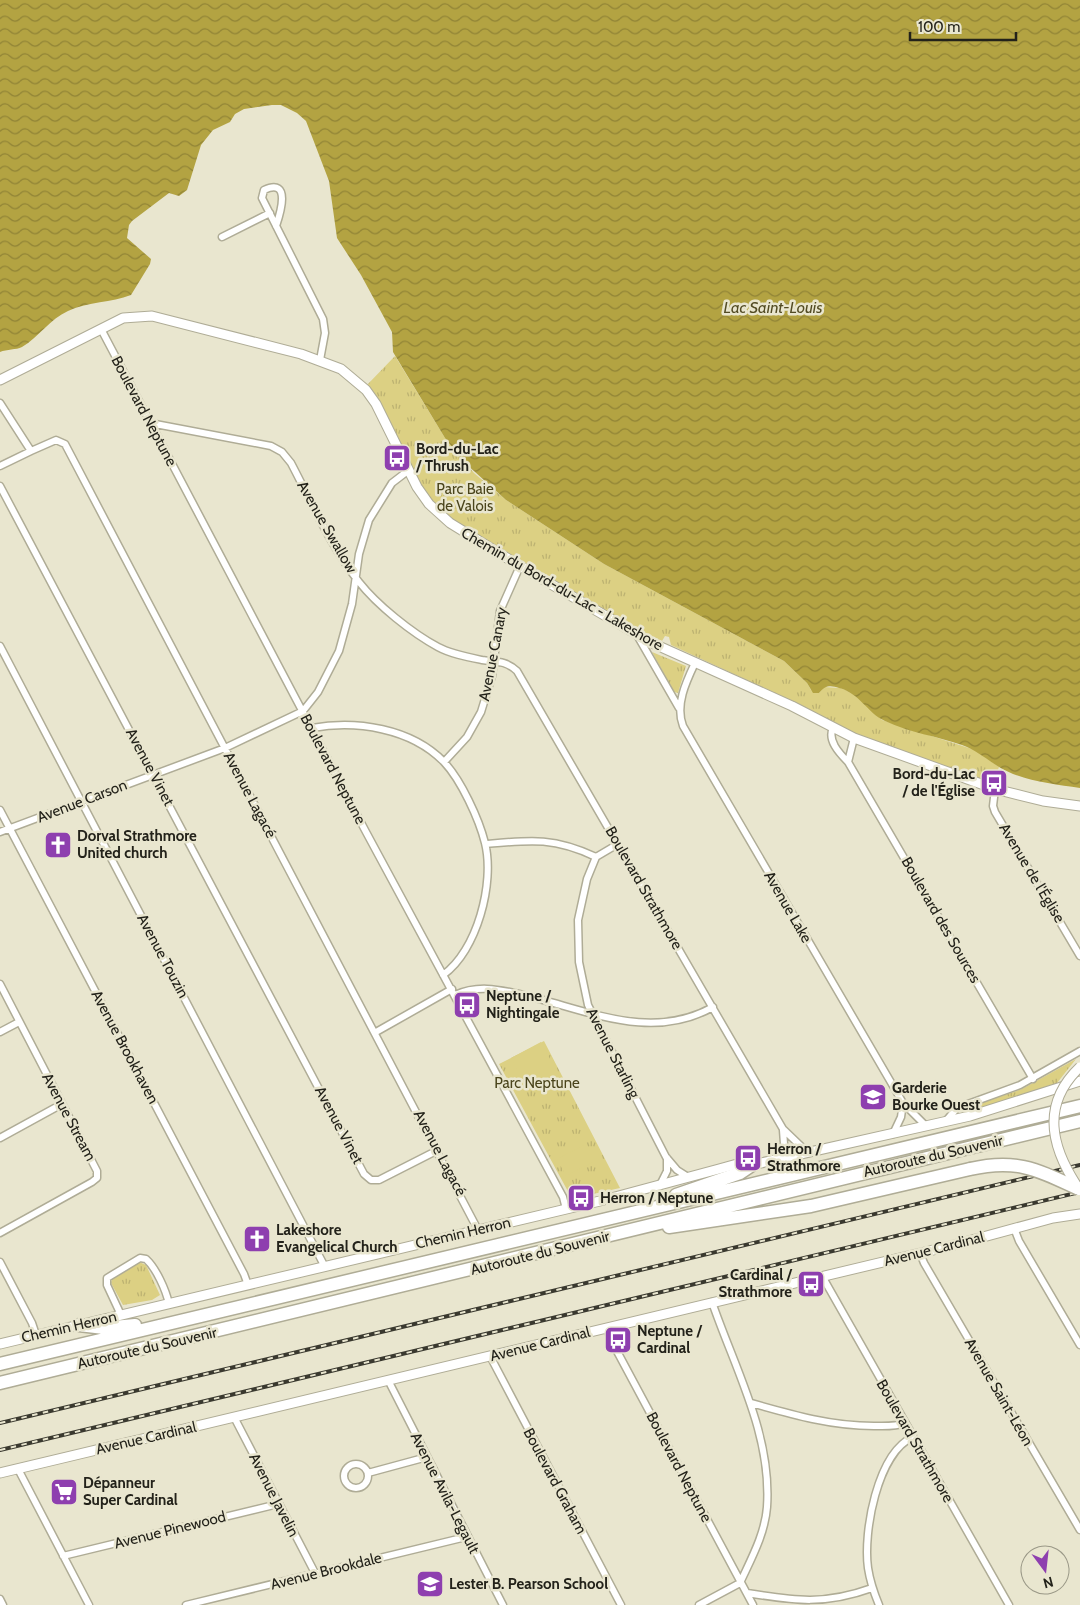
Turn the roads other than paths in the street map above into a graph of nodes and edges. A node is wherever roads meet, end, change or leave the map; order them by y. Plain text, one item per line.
1 (270, 214) junction
2 (276, 226) junction
3 (222, 237) dead end
4 (101, 329) junction
5 (320, 360) junction
6 (0, 380) edge
7 (0, 403) edge
8 (150, 423) junction
9 (31, 450) junction
10 (0, 466) edge
11 (409, 470) junction
12 (0, 486) edge
13 (520, 566) junction
14 (356, 577) junction
15 (637, 635) junction
16 (0, 646) edge
17 (494, 661) junction
18 (695, 663) junction
19 (679, 708) junction
20 (303, 711) junction
21 (312, 728) junction
22 (833, 728) junction
23 (854, 738) junction
24 (225, 748) junction
25 (444, 762) junction
26 (848, 762) junction
27 (154, 774) junction
28 (995, 789) junction
29 (82, 801) junction
30 (1080, 806) edge
31 (0, 810) edge
32 (10, 828) junction
33 (0, 832) edge
34 (486, 844) junction
35 (618, 844) junction
36 (596, 857) junction
37 (1080, 956) edge
38 (443, 975) junction
39 (0, 984) edge
40 (454, 992) junction
41 (713, 1006) junction
42 (592, 1014) junction
43 (19, 1022) junction
44 (0, 1032) edge
45 (376, 1032) junction
46 (1080, 1051) edge
47 (1080, 1067) edge
48 (1033, 1078) junction
49 (1080, 1082) edge
50 (902, 1103) junction
51 (62, 1104) junction
52 (1080, 1106) edge
53 (946, 1121) junction
54 (1080, 1121) edge
55 (926, 1126) junction
56 (783, 1129) junction
57 (893, 1134) junction
58 (0, 1138) edge
59 (438, 1150) junction
60 (808, 1152) junction
61 (666, 1157) junction
62 (776, 1160) junction
63 (752, 1165) junction
64 (688, 1177) junction
65 (660, 1185) junction
66 (1080, 1189) edge
67 (566, 1209) junction
68 (634, 1212) junction
69 (1079, 1218) edge
70 (1014, 1228) junction
71 (478, 1230) junction
72 (0, 1233) edge
73 (614, 1235) junction
74 (920, 1253) junction
75 (0, 1262) edge
76 (325, 1267) junction
77 (822, 1276) junction
78 (248, 1285) junction
79 (712, 1302) junction
80 (169, 1304) junction
81 (122, 1315) junction
82 (175, 1322) junction
83 (80, 1325) junction
84 (607, 1328) junction
85 (36, 1335) junction
86 (0, 1344) edge
87 (1080, 1345) edge
88 (490, 1356) junction
89 (0, 1364) edge
90 (388, 1380) junction
91 (0, 1383) edge
92 (751, 1404) junction
93 (234, 1417) junction
94 (905, 1424) junction
95 (913, 1437) junction
96 (427, 1457) junction
97 (18, 1469) junction
98 (0, 1473) edge
99 (368, 1473) dead end
100 (278, 1504) junction
101 (1080, 1530) edge
102 (466, 1537) junction
103 (63, 1556) junction
104 (315, 1573) junction
105 (740, 1583) junction
106 (872, 1588) junction
107 (747, 1593) junction
108 (0, 1599) edge
109 (208, 1603) edge
110 (3, 1605) edge
111 (89, 1605) edge
112 (186, 1605) edge
113 (503, 1605) edge
114 (621, 1605) edge
115 (699, 1605) edge
116 (753, 1605) edge
117 (879, 1605) edge
118 (1009, 1605) edge

1 - 2 street
1 - 2 street
1 - 3 street
2 - 5 street
4 - 5 main road, Chemin du Bord-du-Lac - Lakeshore
4 - 6 main road, Chemin du Bord-du-Lac - Lakeshore
4 - 8 street, Boulevard Neptune
5 - 11 main road, Chemin du Bord-du-Lac - Lakeshore
7 - 9 street
8 - 14 street, Avenue Swallow
8 - 20 street, Boulevard Neptune
9 - 10 street
9 - 24 street, Avenue Lagacé
11 - 13 main road, Chemin du Bord-du-Lac - Lakeshore
11 - 14 street
12 - 27 street, Avenue Vinet
13 - 15 main road, Chemin du Bord-du-Lac - Lakeshore
13 - 17 street, Avenue Canary
14 - 17 street, Avenue Swallow
14 - 20 street
15 - 18 main road, Chemin du Bord-du-Lac - Lakeshore
15 - 19 street, Avenue Lake
16 - 29 street, Avenue Touzin
17 - 25 street, Avenue Canary
17 - 35 street, Boulevard Strathmore
18 - 19 street
18 - 22 main road, Chemin du Bord-du-Lac - Lakeshore
19 - 50 street, Avenue Lake
20 - 21 street, Boulevard Neptune
20 - 24 street, Avenue Carson
21 - 25 street
21 - 38 street, Boulevard Neptune
22 - 23 main road, Chemin du Bord-du-Lac - Lakeshore
22 - 26 street, Boulevard des Sources
23 - 26 street
23 - 28 main road, Chemin du Bord-du-Lac - Lakeshore
24 - 27 street, Avenue Carson
24 - 45 street, Avenue Lagacé
25 - 34 street
26 - 48 street, Boulevard des Sources
27 - 29 street, Avenue Carson
27 - 59 street, Avenue Vinet
28 - 30 main road, Chemin du Bord-du-Lac - Lakeshore
28 - 37 street, Avenue de l'Église
29 - 32 street, Avenue Carson
29 - 76 street, Avenue Touzin
31 - 32 street, Avenue Brookhaven
32 - 33 street, Avenue Carson
32 - 78 street, Avenue Brookhaven
34 - 36 street
34 - 38 street
35 - 36 street
35 - 41 street, Boulevard Strathmore
36 - 42 street, Avenue Starling
38 - 40 street, Boulevard Neptune
39 - 43 street, Avenue Stream
40 - 42 street
40 - 45 street
40 - 67 street, Boulevard Neptune
41 - 42 street
41 - 56 street, Boulevard Strathmore
42 - 61 street, Avenue Starling
43 - 44 street
43 - 51 street, Avenue Stream
45 - 59 street, Avenue Lagacé
46 - 48 street
47 - 66 main road, bridge
48 - 53 street
49 - 53 main road, Chemin Herron
50 - 55 street, Avenue Lake
50 - 57 street
51 - 58 street
51 - 72 street, Avenue Stream
52 - 68 highway, Autoroute du Souvenir
53 - 55 main road, Chemin Herron
54 - 73 highway, Autoroute du Souvenir
55 - 57 main road, Chemin Herron
56 - 60 street, Boulevard Strathmore
56 - 62 street
57 - 60 main road, Chemin Herron
59 - 71 street, Avenue Lagacé
60 - 62 main road, Chemin Herron
61 - 64 street, Avenue Starling
61 - 65 street
62 - 63 main road, Chemin Herron
63 - 64 main road, Chemin Herron
63 - 68 highway
64 - 65 main road, Chemin Herron
65 - 67 main road, Chemin Herron
66 - 73 highway, bridge
67 - 71 main road, Chemin Herron
68 - 82 highway, Autoroute du Souvenir
69 - 70 main road, Avenue Cardinal
70 - 74 main road, Avenue Cardinal
70 - 87 street
71 - 76 main road, Chemin Herron
73 - 91 highway, Autoroute du Souvenir
74 - 77 main road, Avenue Cardinal
74 - 101 street, Avenue Saint-Léon
75 - 85 street
76 - 78 main road, Chemin Herron
77 - 79 main road, Avenue Cardinal
77 - 94 street, Boulevard Strathmore
78 - 80 main road, Chemin Herron
79 - 84 main road, Avenue Cardinal
79 - 92 street
80 - 81 main road, Chemin Herron
80 - 81 street
81 - 83 main road, Chemin Herron
82 - 83 highway
82 - 89 highway, Autoroute du Souvenir
83 - 85 main road, Chemin Herron
84 - 88 main road, Avenue Cardinal
84 - 105 street, Boulevard Neptune
85 - 86 main road, Chemin Herron
88 - 90 main road, Avenue Cardinal
88 - 114 street, Boulevard Graham
90 - 93 main road, Avenue Cardinal
90 - 96 street, Avenue Avila-Legault
92 - 94 street
92 - 105 street
93 - 97 main road, Avenue Cardinal
93 - 100 street, Avenue Javelin
94 - 95 street, Boulevard Strathmore
95 - 106 street
95 - 118 street, Boulevard Strathmore
96 - 99 street
96 - 102 street, Avenue Avila-Legault
97 - 98 main road, Avenue Cardinal
97 - 103 street
100 - 103 street, Avenue Pinewood
100 - 104 street, Avenue Javelin
102 - 104 street, Avenue Brookdale
102 - 113 street, Avenue Avila-Legault
103 - 111 street
104 - 109 street, Avenue Brookdale
105 - 107 street, Boulevard Neptune
105 - 115 street
106 - 107 street
106 - 117 street
107 - 116 street, Boulevard Neptune
108 - 110 street
109 - 112 street, Avenue Brookdale

